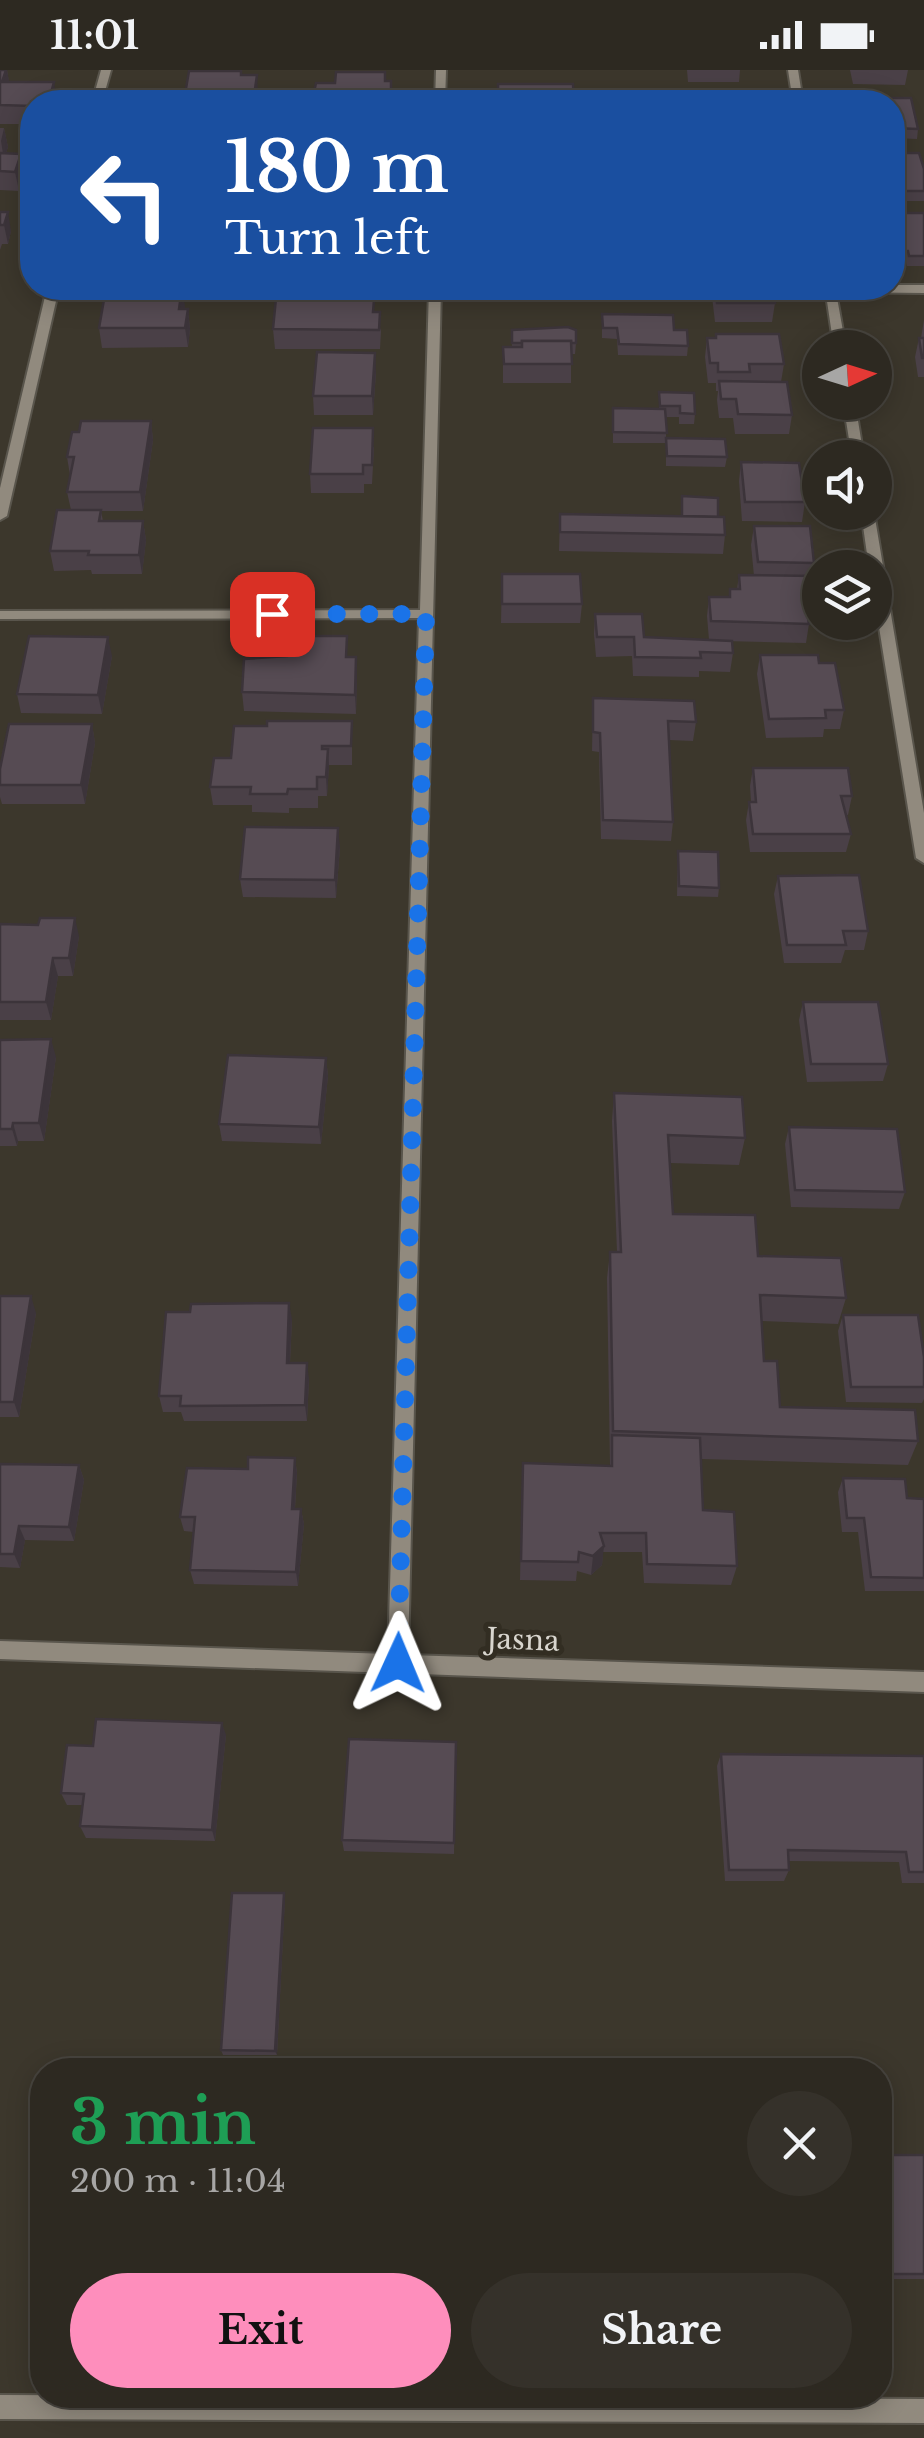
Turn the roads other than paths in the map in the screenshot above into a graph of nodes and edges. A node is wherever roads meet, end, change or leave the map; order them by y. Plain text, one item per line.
1 (50, 300) edge
2 (435, 300) edge
3 (832, 300) edge
4 (837, 330) edge
5 (0, 512) edge
6 (870, 530) edge
7 (426, 614) junction
8 (0, 615) edge
9 (924, 858) edge
10 (0, 1650) edge
11 (398, 1663) junction
12 (924, 1682) edge
13 (0, 2407) edge
14 (30, 2407) edge
15 (231, 2408) edge
16 (924, 2411) edge

1 - 5 street
2 - 7 street
3 - 4 street
6 - 9 street
7 - 8 street
7 - 11 street
10 - 11 street, Jasna
11 - 12 street, Jasna
13 - 14 street
15 - 16 street

